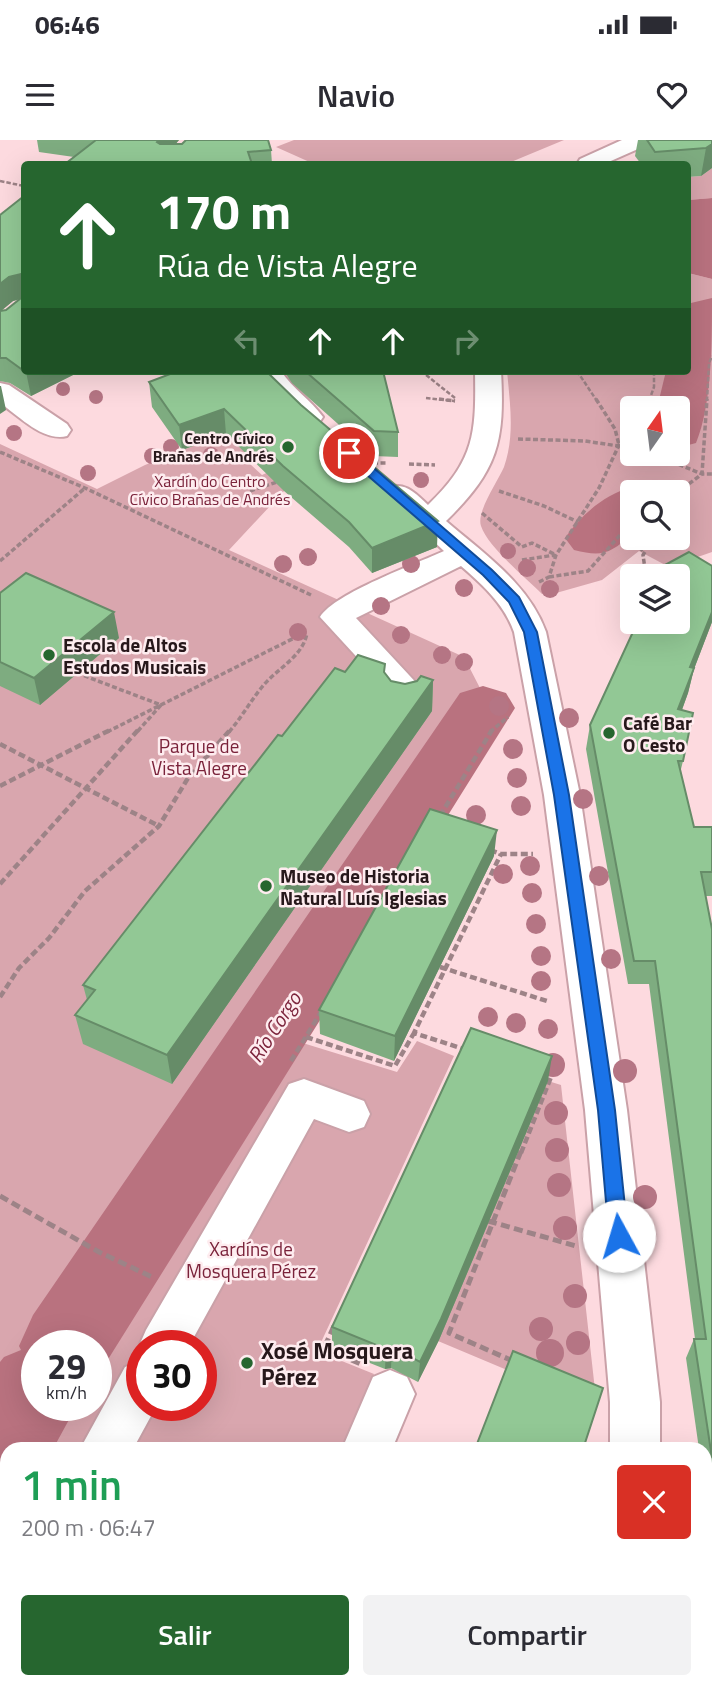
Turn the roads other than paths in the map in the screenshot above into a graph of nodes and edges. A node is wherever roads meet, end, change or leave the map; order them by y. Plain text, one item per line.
1 (639, 140) edge
2 (594, 161) edge
3 (271, 375) edge
4 (488, 375) edge
5 (0, 391) edge
6 (57, 430) dead end
7 (332, 438) edge
8 (392, 471) road end
9 (433, 506) junction
10 (466, 552) junction
11 (403, 702) edge
12 (349, 1114) dead end
13 (172, 1330) edge
14 (390, 1394) road end
15 (126, 1412) edge
16 (109, 1442) edge
17 (370, 1442) edge
18 (635, 1442) edge

1 - 2 street
3 - 7 street
4 - 9 street
5 - 6 street
8 - 9 street
9 - 10 street
10 - 11 street
10 - 18 street
12 - 13 street
14 - 17 street
15 - 16 street

